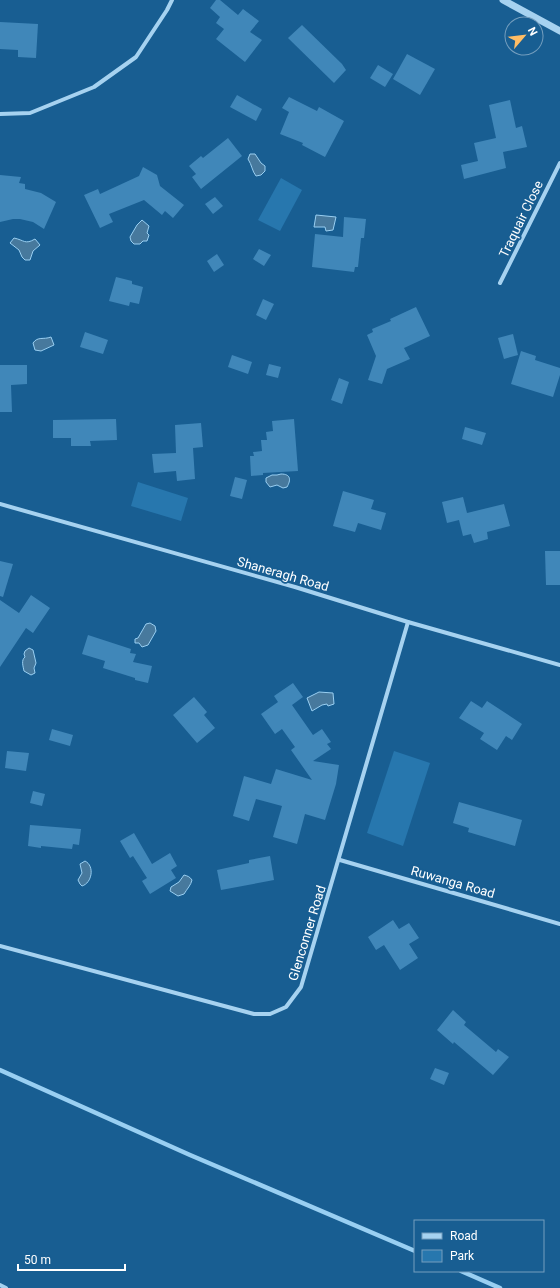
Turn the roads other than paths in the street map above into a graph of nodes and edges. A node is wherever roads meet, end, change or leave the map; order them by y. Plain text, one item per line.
1 (172, 0) edge
2 (503, 0) edge
3 (560, 31) edge
4 (0, 114) edge
5 (560, 163) edge
6 (500, 283) dead end
7 (0, 504) edge
8 (408, 622) junction
9 (560, 664) edge
10 (340, 860) junction
11 (560, 924) edge
12 (0, 946) edge
13 (0, 1285) edge
14 (6, 1288) edge

1 - 4 street
2 - 3 street
5 - 6 street, Traquair Close
7 - 8 street, Shaneragh Road
8 - 9 street, Shaneragh Road
8 - 10 street, Glenconner Road
10 - 11 street, Ruwanga Road
10 - 12 street, Glenconner Road
13 - 14 street

